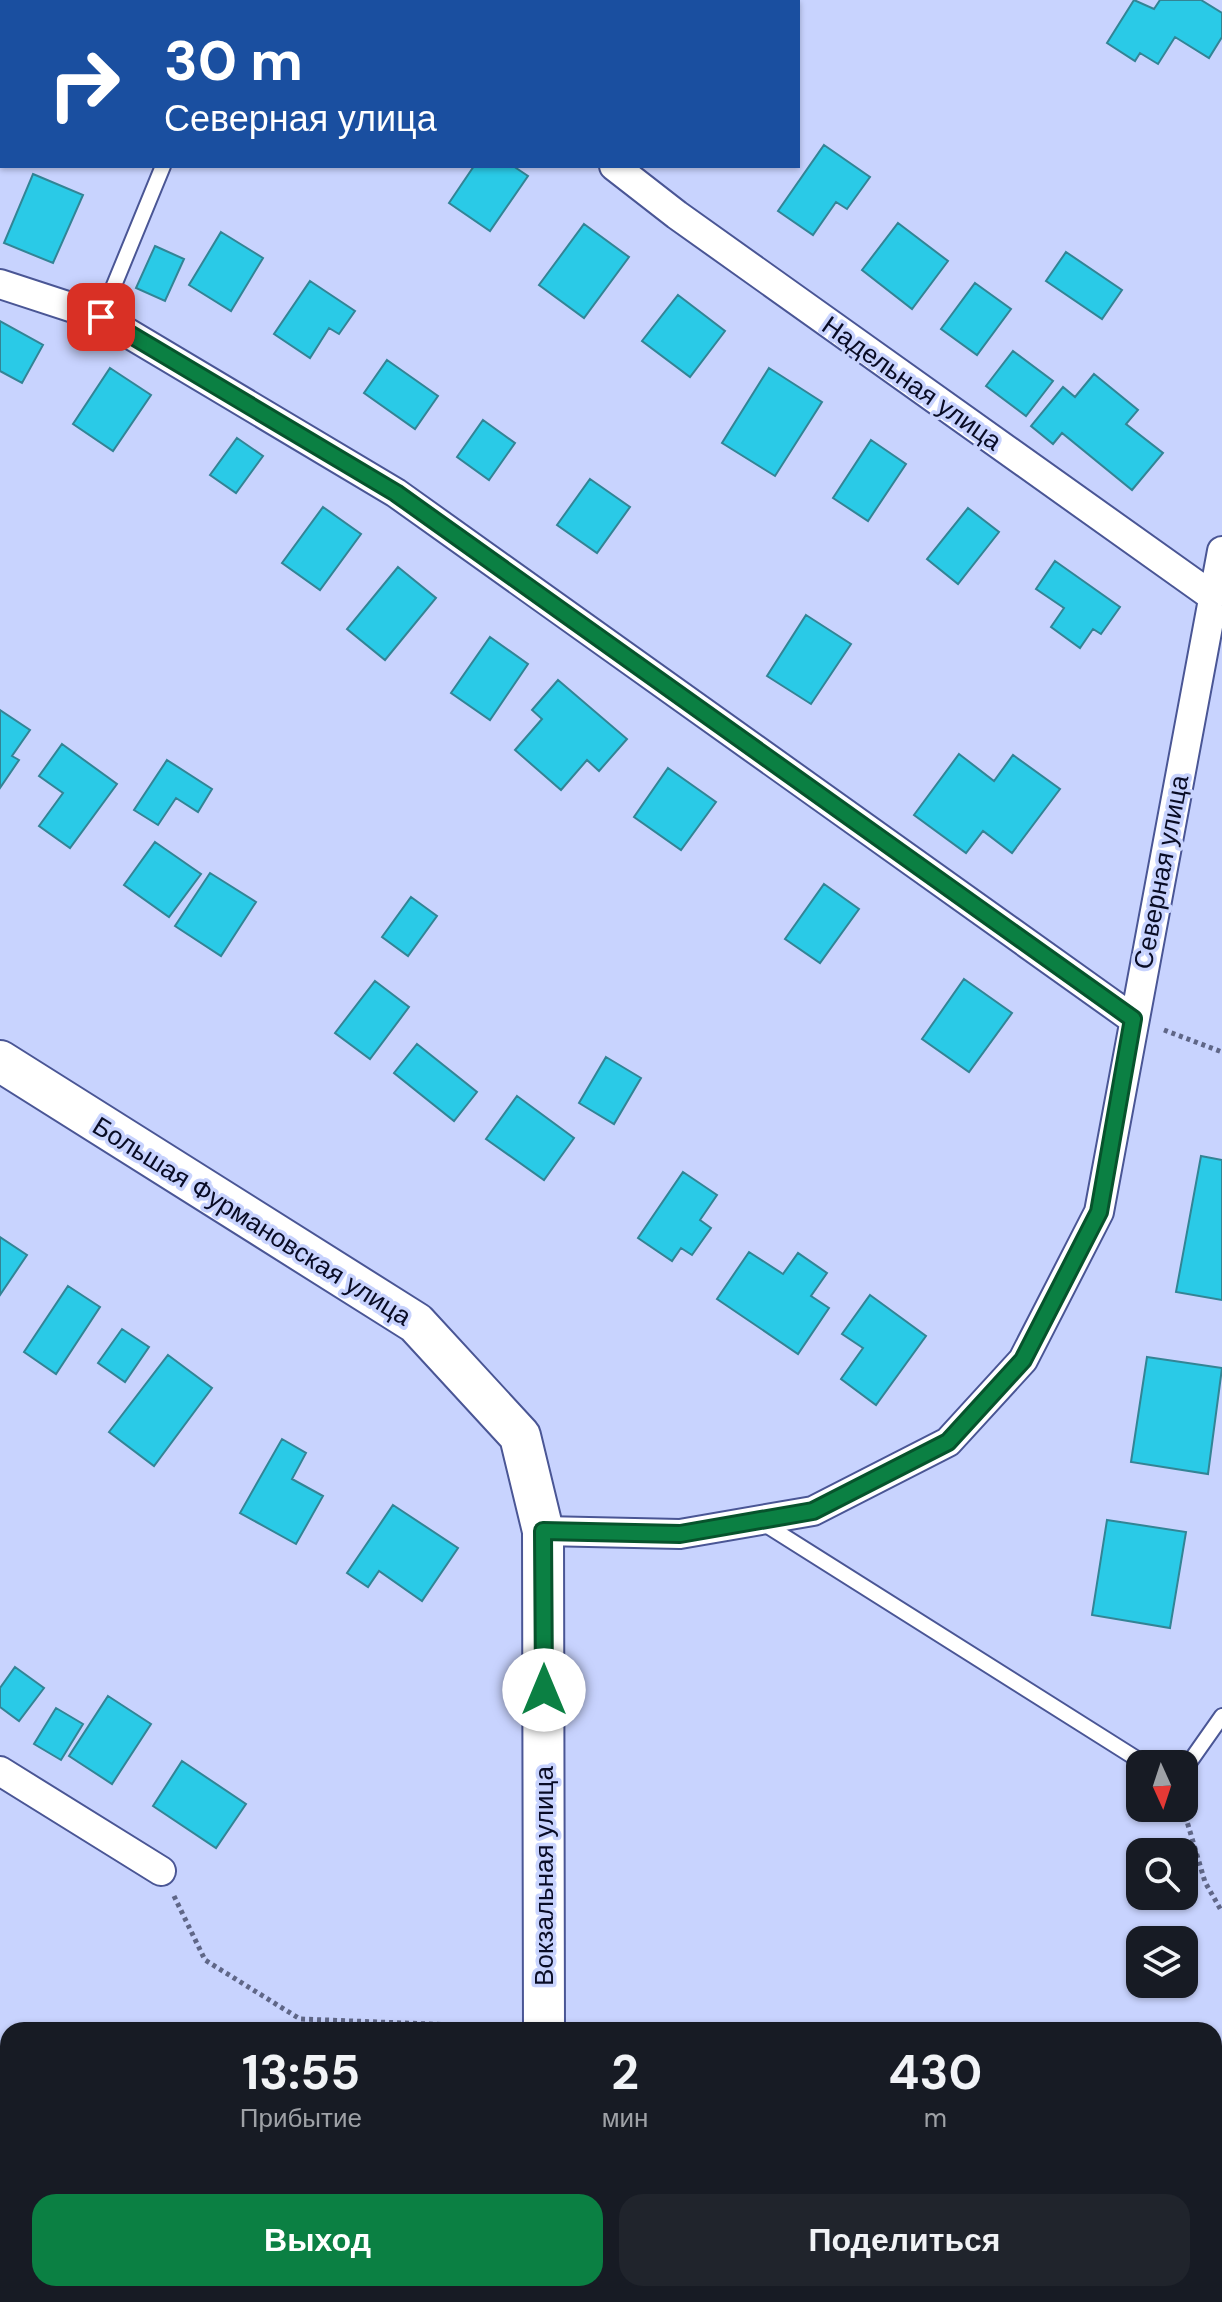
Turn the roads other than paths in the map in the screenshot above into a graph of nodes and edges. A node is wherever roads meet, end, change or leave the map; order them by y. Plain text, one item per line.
1 (162, 168) edge
2 (617, 168) edge
3 (0, 284) edge
4 (101, 317) junction
5 (1222, 551) edge
6 (1212, 596) junction
7 (1133, 1019) junction
8 (0, 1061) edge
9 (520, 1436) joint
10 (759, 1520) junction
11 (543, 1531) junction
12 (1222, 1716) edge
13 (1198, 1750) edge
14 (1126, 1752) edge
15 (0, 1771) edge
16 (161, 1871) road end
17 (544, 2022) edge

1 - 4 lane
2 - 6 street, Надельная улица
3 - 4 street
4 - 7 street
5 - 6 street, Северная улица
6 - 7 street, Северная улица
7 - 10 street, Северная улица
8 - 9 main road, Большая Фурмановская улица
9 - 11 main road, Вокзальная улица
10 - 11 street, Северная улица
10 - 14 lane
11 - 17 main road, Вокзальная улица
12 - 13 lane
15 - 16 street

